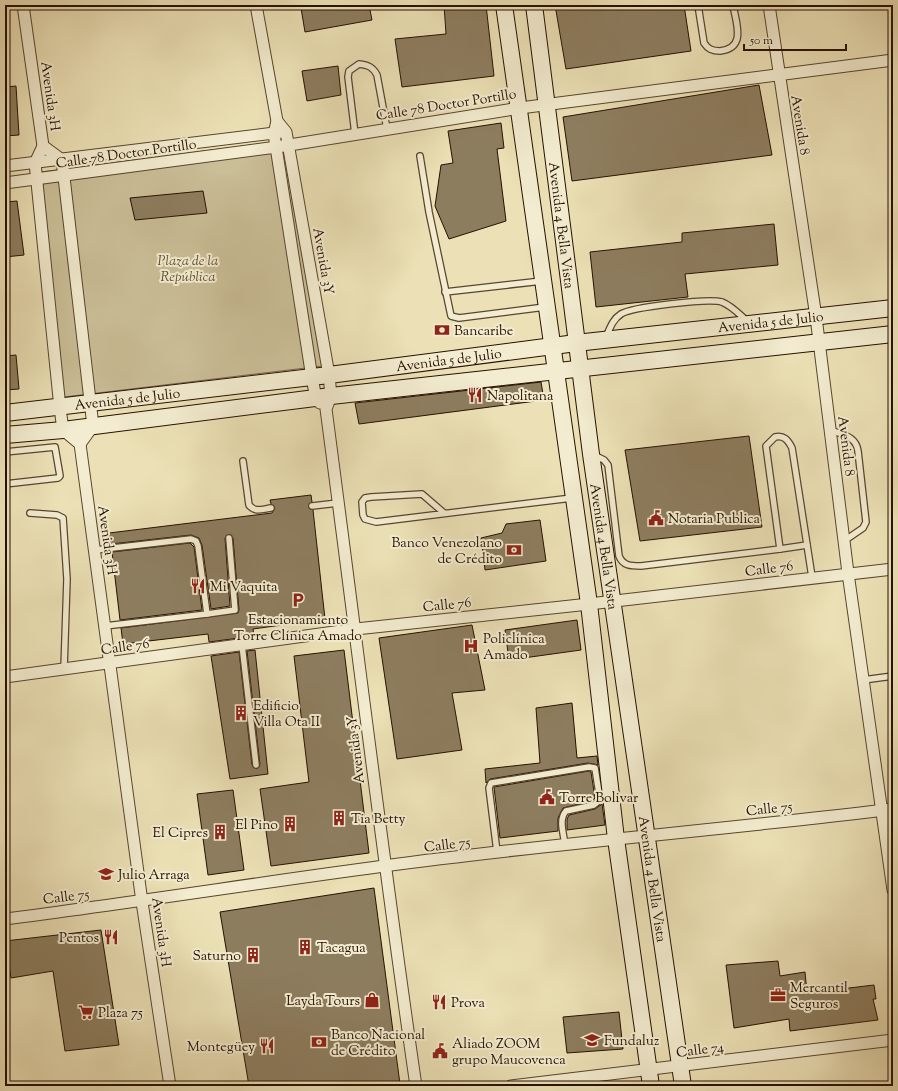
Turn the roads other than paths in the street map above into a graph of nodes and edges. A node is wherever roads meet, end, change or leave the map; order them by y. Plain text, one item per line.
1 (23, 5) edge
2 (256, 5) edge
3 (504, 5) edge
4 (534, 5) edge
5 (698, 5) edge
6 (733, 5) edge
7 (769, 5) edge
8 (893, 60) edge
9 (778, 74) junction
10 (548, 104) junction
11 (520, 108) junction
12 (277, 121) junction
13 (387, 129) junction
14 (286, 132) junction
15 (274, 134) junction
16 (355, 134) junction
17 (43, 146) junction
18 (288, 146) junction
19 (277, 148) junction
20 (420, 156) dead end
21 (62, 160) junction
22 (35, 163) junction
23 (5, 166) edge
24 (64, 176) junction
25 (37, 179) junction
26 (5, 183) edge
27 (309, 260) junction
28 (294, 262) junction
29 (544, 281) junction
30 (445, 292) junction
31 (548, 306) junction
32 (893, 308) edge
33 (816, 317) junction
34 (750, 324) junction
35 (893, 334) edge
36 (605, 340) junction
37 (576, 343) junction
38 (819, 343) junction
39 (553, 346) junction
40 (580, 369) junction
41 (556, 372) junction
42 (329, 375) junction
43 (312, 378) junction
44 (324, 401) junction
45 (91, 404) junction
46 (60, 408) junction
47 (5, 414) edge
48 (93, 426) junction
49 (63, 430) junction
50 (830, 430) junction
51 (5, 435) edge
52 (80, 444) junction
53 (5, 452) edge
54 (591, 454) junction
55 (243, 461) dead end
56 (5, 484) edge
57 (574, 498) junction
58 (338, 502) junction
59 (312, 506) dead end
60 (271, 508) dead end
61 (30, 513) dead end
62 (444, 513) junction
63 (229, 538) dead end
64 (844, 541) junction
65 (807, 545) junction
66 (780, 549) junction
67 (95, 550) junction
68 (893, 569) edge
69 (848, 574) junction
70 (812, 577) junction
71 (611, 602) junction
72 (589, 604) junction
73 (207, 614) junction
74 (105, 626) junction
75 (356, 629) junction
76 (242, 645) junction
77 (110, 663) junction
78 (64, 669) junction
79 (893, 676) edge
80 (5, 677) edge
81 (863, 680) junction
82 (256, 765) dead end
83 (887, 810) edge
84 (646, 835) junction
85 (616, 839) junction
86 (565, 845) junction
87 (497, 853) junction
88 (384, 866) junction
89 (893, 890) edge
90 (142, 902) junction
91 (5, 919) edge
92 (893, 1040) edge
93 (680, 1066) junction
94 (649, 1069) junction
95 (170, 1086) edge
96 (416, 1086) edge
97 (511, 1086) edge
98 (651, 1086) edge
99 (683, 1086) edge

1 - 17 street, Avenida 3H
2 - 12 street, Avenida 3Y
3 - 11 street, Avenida 4 Bella Vista
4 - 10 street, Avenida 4 Bella Vista
5 - 6 lane
7 - 9 street, Avenida 8
8 - 9 street, Calle 78 Doctor Portillo
9 - 10 street, Calle 78 Doctor Portillo
9 - 33 street, Avenida 8
10 - 11 street, Calle 78 Doctor Portillo
10 - 37 street, Avenida 4 Bella Vista
11 - 13 street, Calle 78 Doctor Portillo
11 - 29 street, Avenida 4 Bella Vista
12 - 14 street, Avenida 3Y
12 - 15 street, Avenida 3Y
13 - 16 street, Calle 78 Doctor Portillo
13 - 16 lane
14 - 15 street, Calle 78 Doctor Portillo
14 - 18 street, Avenida 3Y
15 - 19 street, Avenida 3Y
15 - 21 street, Calle 78 Doctor Portillo
16 - 18 street, Calle 78 Doctor Portillo
17 - 21 street
17 - 22 street, Avenida 3H
18 - 19 street, Calle 78 Doctor Portillo
18 - 27 street, Avenida 3Y
19 - 24 street, Calle 78 Doctor Portillo
19 - 28 street, Avenida 3Y
20 - 30 lane
21 - 22 street, Calle 78 Doctor Portillo
21 - 24 street
22 - 23 street, Calle 78 Doctor Portillo
22 - 25 street
24 - 25 street, Calle 78 Doctor Portillo
24 - 45 street
25 - 26 street, Calle 78 Doctor Portillo
25 - 46 street
27 - 28 street
27 - 42 street, Avenida 3Y
28 - 43 street, Avenida 3Y
29 - 30 lane
29 - 31 street, Avenida 4 Bella Vista
30 - 31 lane
31 - 39 street, Avenida 4 Bella Vista
32 - 33 street, Avenida 5 de Julio
33 - 34 street, Avenida 5 de Julio
33 - 38 street, Avenida 8
34 - 36 street, Avenida 5 de Julio
34 - 36 lane
35 - 38 street, Avenida 5 de Julio
36 - 37 street, Avenida 5 de Julio
37 - 39 street, Avenida 5 de Julio
37 - 40 street, Avenida 4 Bella Vista
38 - 40 street, Avenida 5 de Julio
38 - 50 street, Avenida 8
39 - 41 street, Avenida 4 Bella Vista
39 - 42 street, Avenida 5 de Julio
40 - 41 street, Avenida 5 de Julio
40 - 54 street, Avenida 4 Bella Vista
41 - 44 street, Avenida 5 de Julio
41 - 57 street, Avenida 4 Bella Vista
42 - 43 street, Avenida 5 de Julio
42 - 44 street, Avenida 3Y
43 - 44 street, Avenida 3Y
43 - 45 street, Avenida 5 de Julio
44 - 48 street, Avenida 5 de Julio
44 - 58 street, Avenida 3Y
45 - 46 street, Avenida 5 de Julio
45 - 48 street
46 - 47 street, Avenida 5 de Julio
46 - 49 street
48 - 49 street, Avenida 5 de Julio
48 - 52 street
49 - 51 street, Avenida 5 de Julio
49 - 52 street
50 - 64 street, Avenida 8
50 - 64 lane
52 - 67 street, Avenida 3H
53 - 56 lane
54 - 66 lane
54 - 71 street, Avenida 4 Bella Vista
55 - 60 lane
57 - 62 lane
57 - 72 street, Avenida 4 Bella Vista
58 - 59 lane
58 - 75 street, Avenida 3Y
61 - 78 lane
62 - 62 lane
63 - 73 lane
64 - 69 street, Avenida 8
65 - 66 lane
65 - 66 lane
65 - 70 lane
67 - 73 lane
67 - 74 street, Avenida 3H
68 - 69 street, Calle 76
69 - 70 street, Calle 76
69 - 81 street, Avenida 8
70 - 71 street, Calle 76
71 - 72 street, Calle 76
71 - 84 street, Avenida 4 Bella Vista
72 - 75 street, Calle 76
72 - 85 street, Avenida 4 Bella Vista
73 - 74 lane
74 - 77 street, Avenida 3H
75 - 76 street, Calle 76
75 - 88 street, Avenida 3Y
76 - 77 street, Calle 76
76 - 82 lane
77 - 78 street, Calle 76
77 - 90 street, Avenida 3H
78 - 80 street, Calle 76
79 - 81 lane
81 - 83 street, Avenida 8
83 - 84 street, Calle 75
83 - 89 street, Avenida 8
84 - 85 street, Calle 75
84 - 93 street, Avenida 4 Bella Vista
85 - 86 street, Calle 75
85 - 94 street, Avenida 4 Bella Vista
86 - 87 street, Calle 75
86 - 87 lane
87 - 88 street, Calle 75
88 - 90 street, Calle 75
88 - 96 street, Avenida 3Y
90 - 91 street, Calle 75
90 - 95 street, Avenida 3H
92 - 93 street, Calle 74
93 - 94 street, Calle 74
93 - 99 street, Avenida 4 Bella Vista
94 - 97 street, Calle 74
94 - 98 street, Avenida 4 Bella Vista

